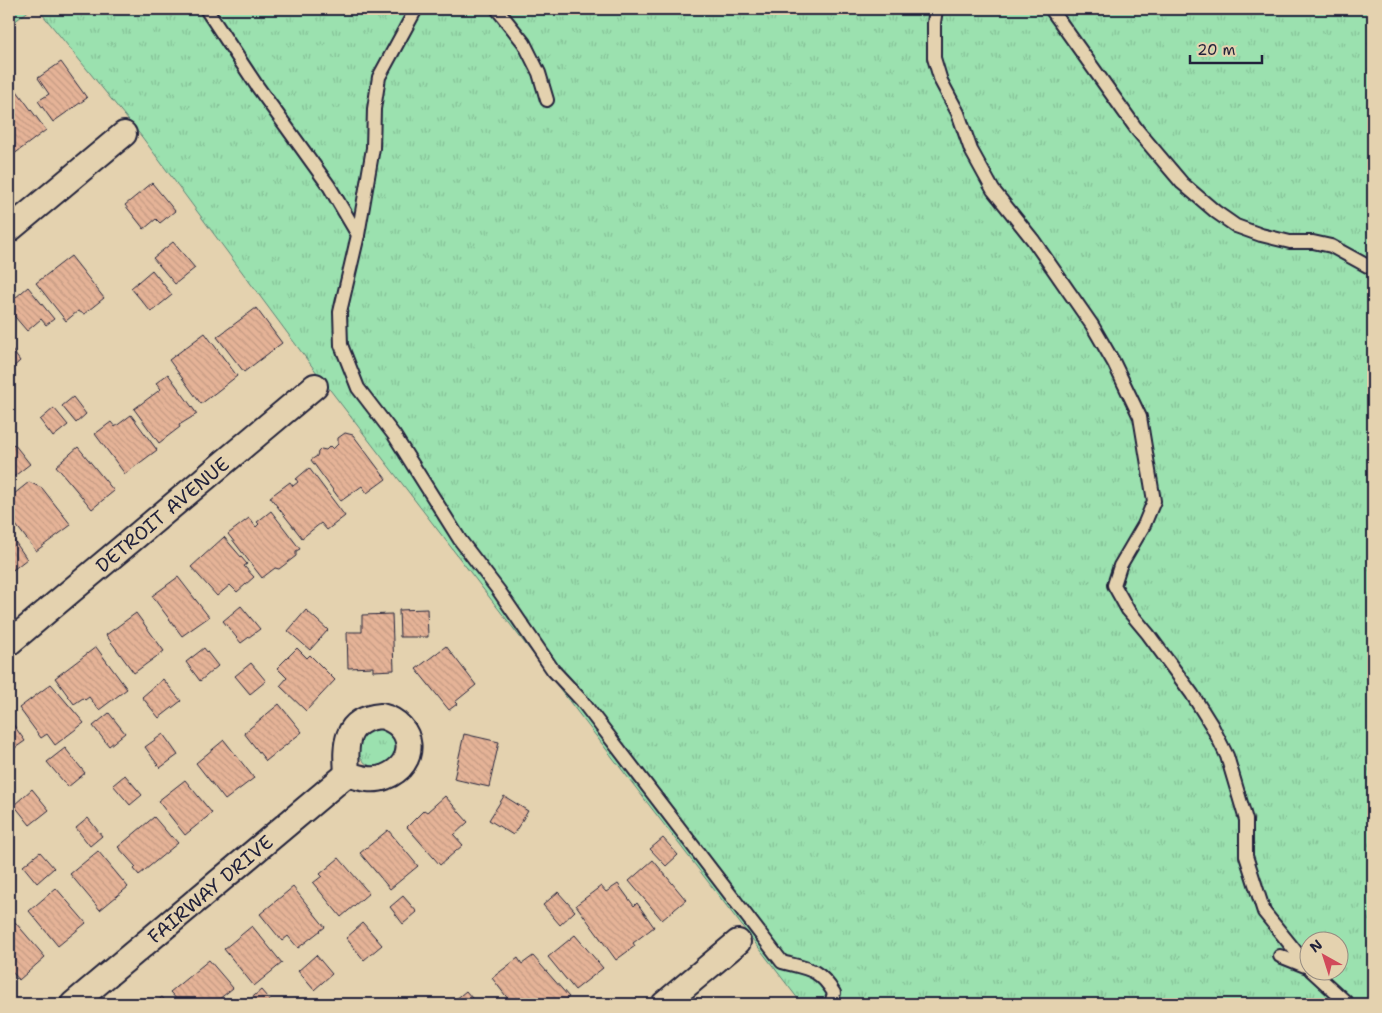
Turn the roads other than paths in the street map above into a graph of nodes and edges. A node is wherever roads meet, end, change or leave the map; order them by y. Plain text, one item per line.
1 (206, 9) edge
2 (416, 9) edge
3 (497, 9) edge
4 (936, 9) edge
5 (1051, 9) edge
6 (547, 100) dead end
7 (124, 134) dead end
8 (9, 230) edge
9 (358, 235) junction
10 (1373, 269) edge
11 (315, 386) dead end
12 (9, 643) edge
13 (347, 774) dead end
14 (738, 942) dead end
15 (1280, 956) dead end
16 (1300, 958) edge
17 (1300, 965) edge
18 (1321, 980) edge
19 (73, 1004) edge
20 (664, 1004) edge
21 (832, 1004) edge
22 (1348, 1004) edge

1 - 9 lane
2 - 9 lane
3 - 6 lane
4 - 16 lane
5 - 10 lane
7 - 8 street
9 - 21 lane
11 - 12 street, DETROIT AVENUE
13 - 19 street, FAIRWAY DRIVE
14 - 20 street
15 - 17 lane
18 - 22 lane

